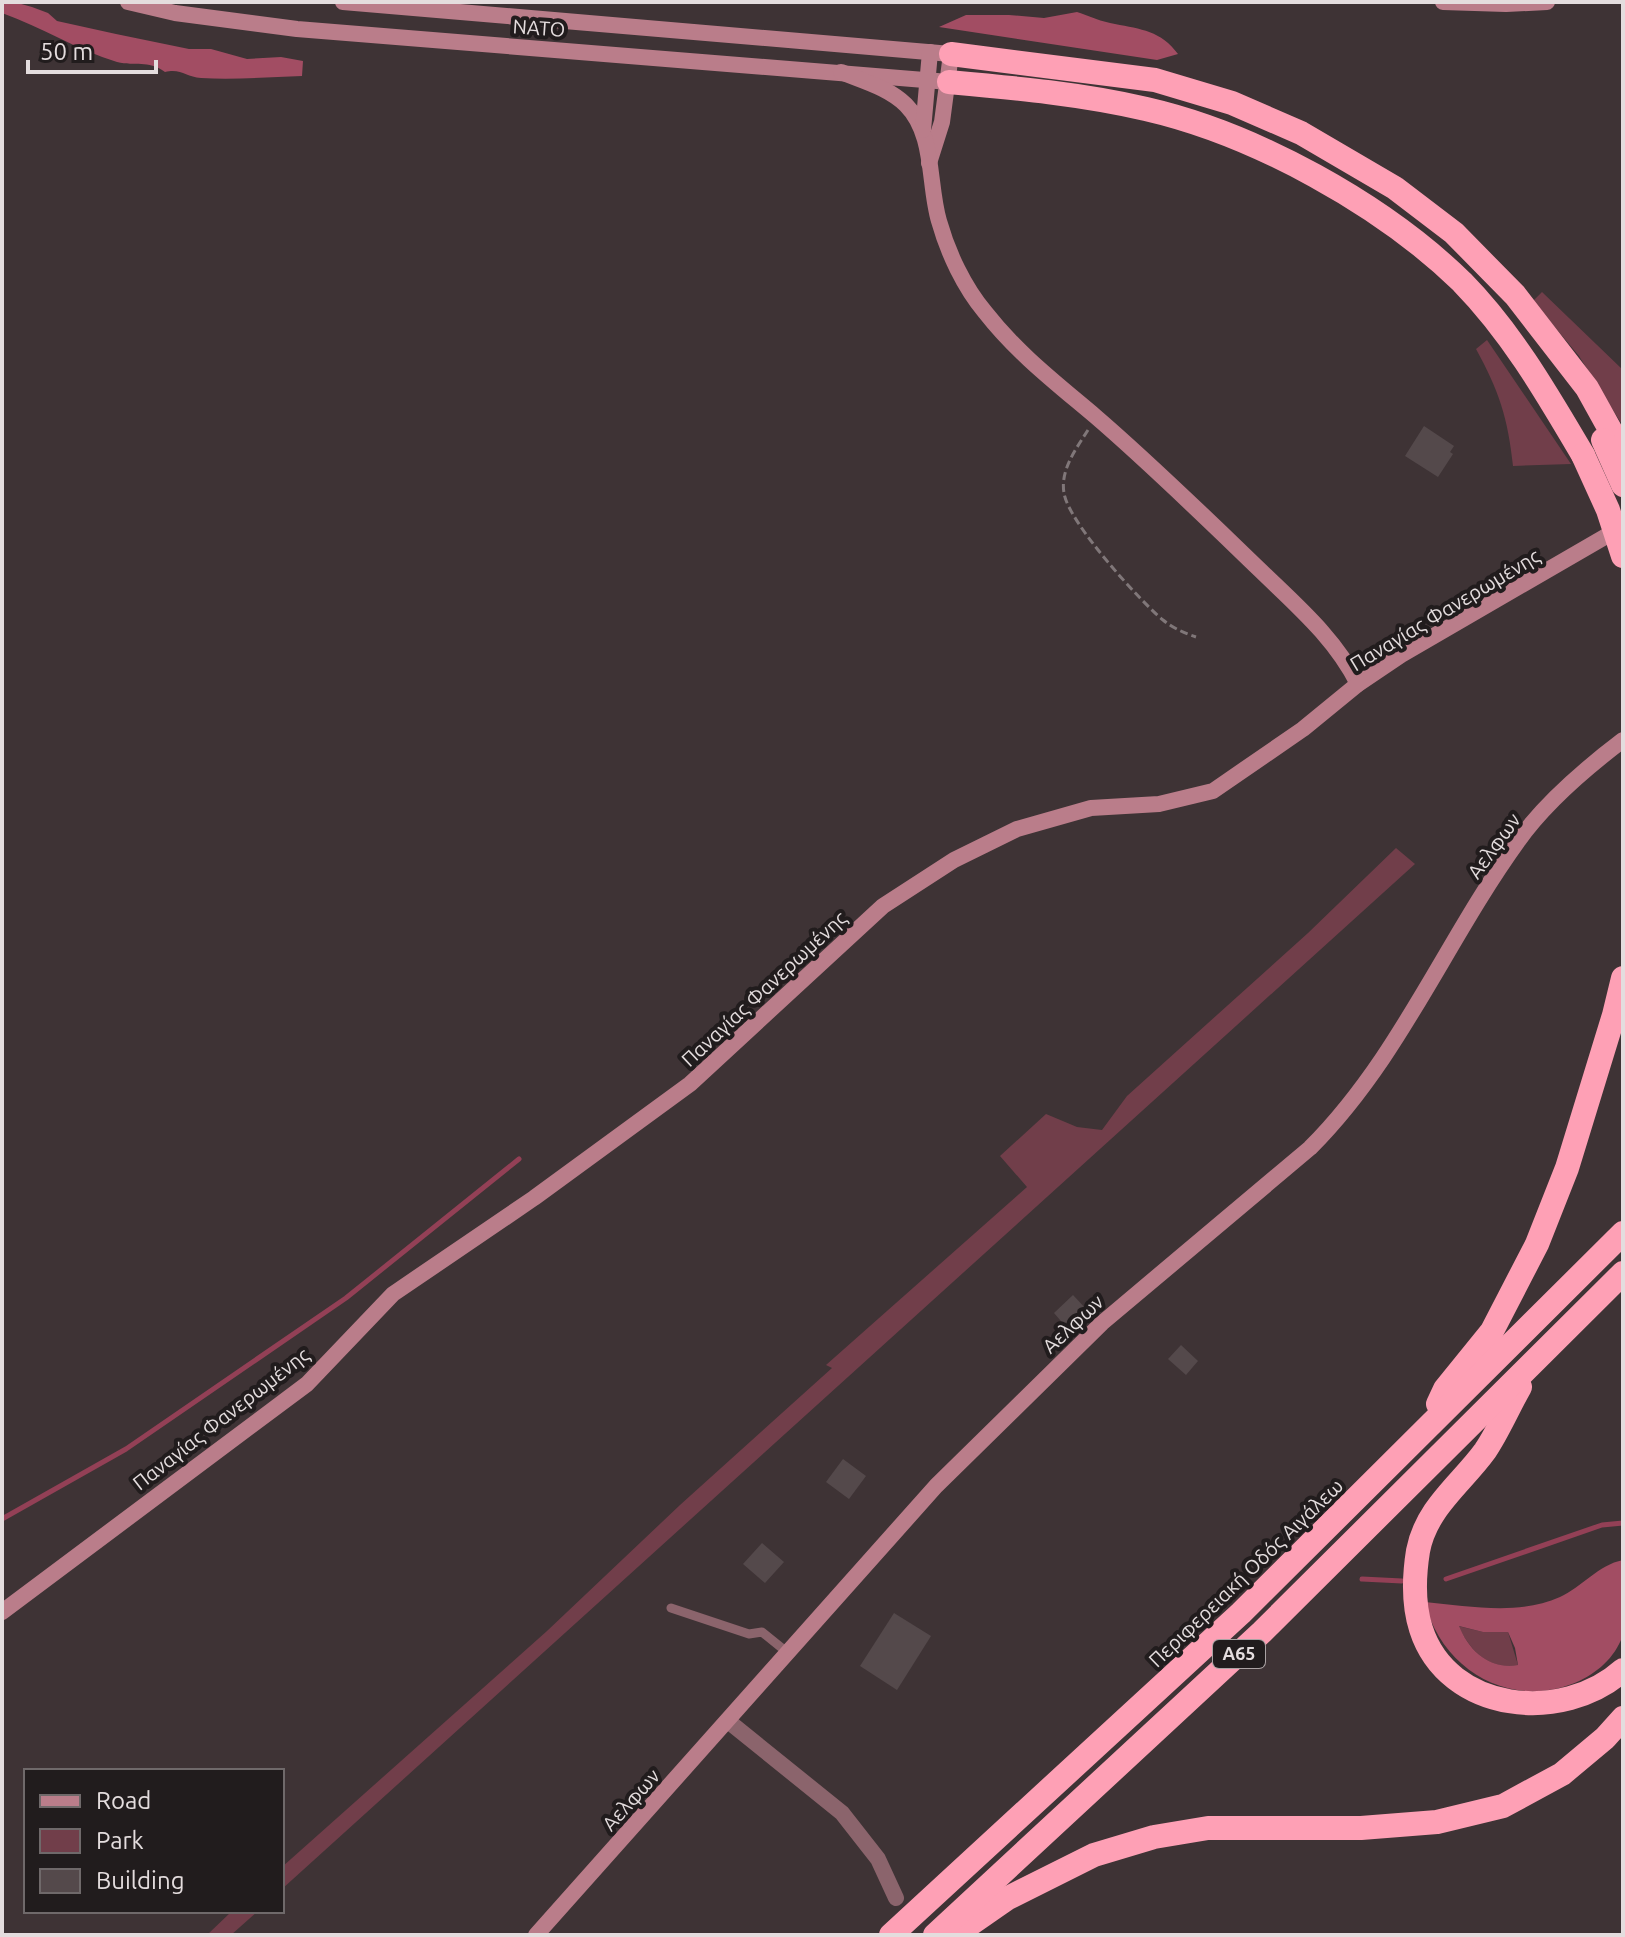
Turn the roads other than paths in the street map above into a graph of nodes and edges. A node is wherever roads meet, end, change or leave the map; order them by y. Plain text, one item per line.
1 (128, 2) edge
2 (343, 2) edge
3 (1443, 2) edge
4 (1547, 2) edge
5 (941, 53) junction
6 (841, 72) junction
7 (937, 81) junction
8 (924, 137) junction
9 (929, 163) junction
10 (1607, 448) edge
11 (1623, 485) edge
12 (1623, 527) edge
13 (1623, 556) edge
14 (1358, 684) junction
15 (1623, 740) edge
16 (1623, 978) edge
17 (1623, 1233) edge
18 (1617, 1279) edge
19 (1532, 1364) junction
20 (1425, 1432) junction
21 (671, 1608) dead end
22 (2, 1612) edge
23 (788, 1653) junction
24 (1623, 1670) edge
25 (1623, 1718) edge
26 (728, 1721) junction
27 (896, 1898) dead end
28 (936, 1934) edge
29 (536, 1935) edge
30 (891, 1935) edge

1 - 6 main road, ΝΑΤΟ
2 - 5 main road, ΝΑΤΟ
3 - 4 main road
5 - 7 main road
5 - 10 highway
6 - 7 main road, ΝΑΤΟ
6 - 8 main road
7 - 8 main road
7 - 9 main road
7 - 10 highway
8 - 9 main road
9 - 14 main road
10 - 11 highway
10 - 13 highway, bridge
12 - 14 main road, Παναγίας Φανερωμένης
14 - 22 main road, Παναγίας Φανερωμένης
15 - 23 main road, Αελφων
16 - 20 highway
17 - 20 highway, Περιφερειακή Οδός Αιγάλεω / Α65
18 - 19 highway, Α65
19 - 24 highway
19 - 28 highway, Α65
20 - 30 highway, Περιφερειακή Οδός Αιγάλεω / Α65
21 - 23 lane
23 - 26 main road, Αελφων
25 - 28 highway
26 - 27 street
26 - 29 main road, Αελφων

